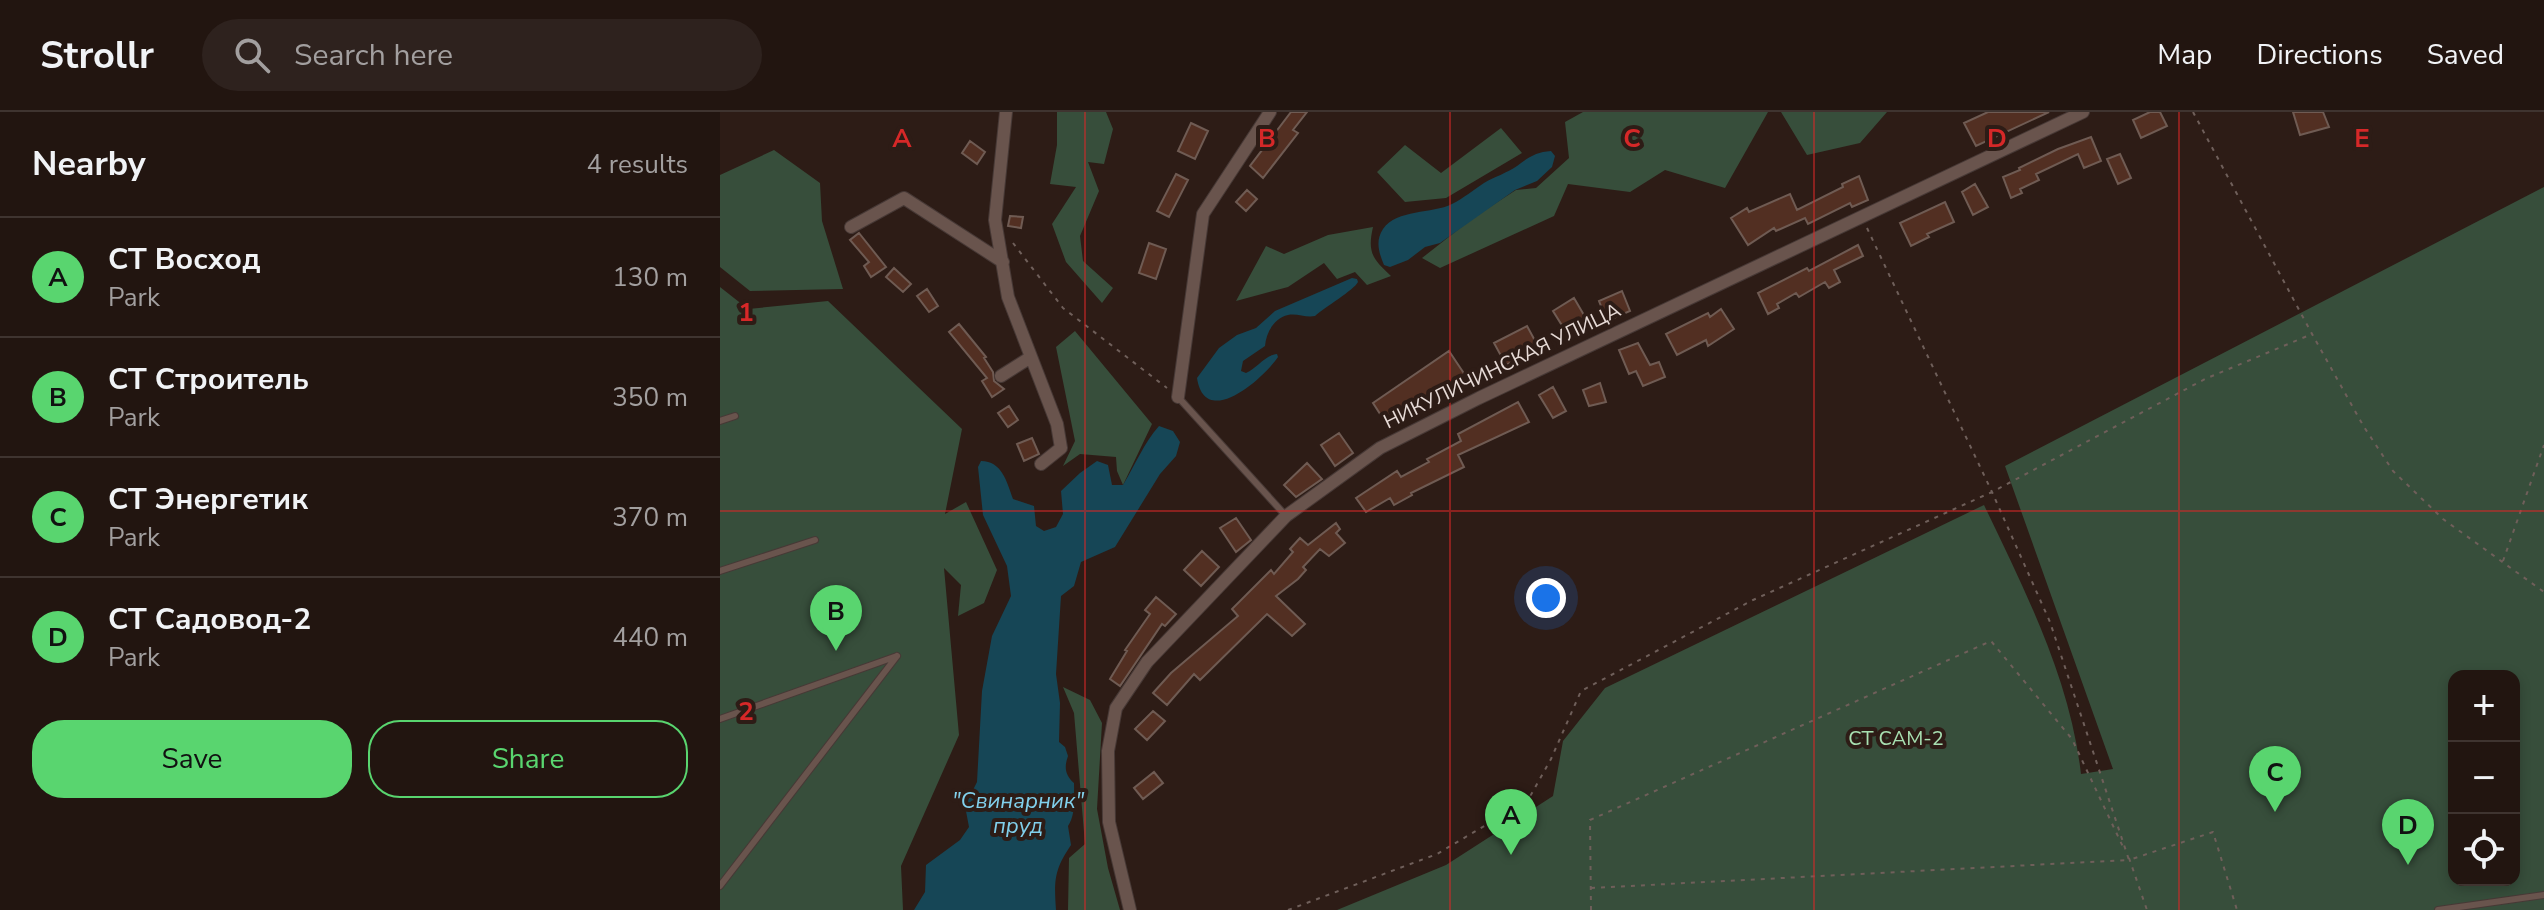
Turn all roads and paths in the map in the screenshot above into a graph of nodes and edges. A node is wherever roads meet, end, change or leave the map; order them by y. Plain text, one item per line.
1 (1006, 112) edge
2 (1270, 112) edge
3 (2083, 112) edge
4 (2193, 112) edge
5 (1861, 216) junction
6 (995, 220) junction
7 (851, 227) dead end
8 (1003, 262) junction
9 (2312, 334) junction
10 (1031, 357) junction
11 (1001, 376) dead end
12 (1178, 397) junction
13 (735, 416) dead end
14 (720, 421) edge
15 (2544, 445) edge
16 (1041, 464) dead end
17 (1992, 492) junction
18 (1286, 516) junction
19 (815, 540) dead end
20 (2502, 562) junction
21 (720, 571) edge
22 (2544, 592) edge
23 (720, 719) edge
24 (2129, 860) junction
25 (720, 886) edge
26 (1591, 888) junction
27 (2544, 895) edge
28 (1130, 910) edge
29 (1288, 910) edge
30 (1591, 910) edge
31 (2147, 910) edge
32 (2237, 910) edge
33 (2438, 910) edge

1 - 6 street
2 - 12 street
3 - 5 street, НИКУЛИЧИНСКАЯ УЛИЦА
4 - 9 path
5 - 17 path
5 - 18 street, НИКУЛИЧИНСКАЯ УЛИЦА
6 - 8 street
6 - 12 path
7 - 8 street
8 - 10 street
9 - 17 path
9 - 20 path
10 - 11 street
10 - 16 street
12 - 18 lane
13 - 14 lane
15 - 20 path
17 - 24 path
17 - 29 path
18 - 28 street, НИКУЛИЧИНСКАЯ УЛИЦА
19 - 21 lane
20 - 22 path
23 - 25 lane
24 - 26 path
24 - 26 path
24 - 31 path
24 - 32 path
26 - 30 path
27 - 33 lane

